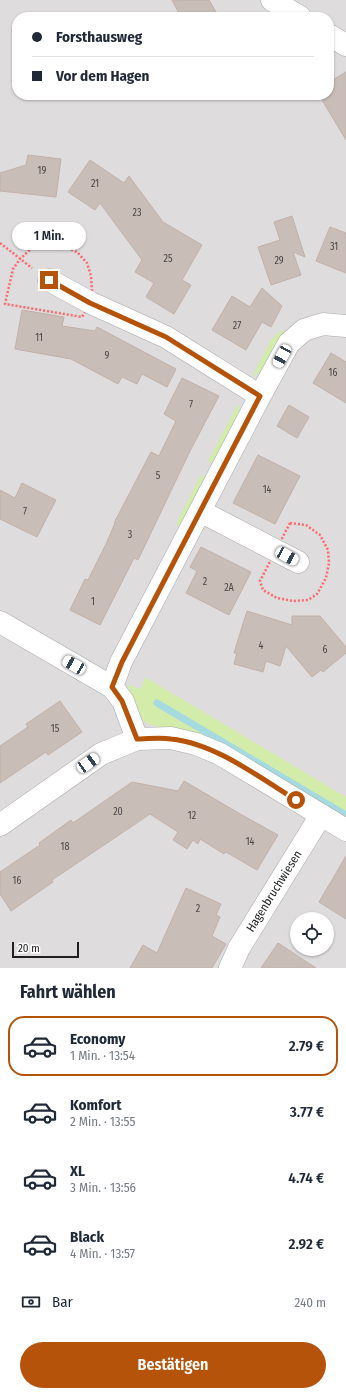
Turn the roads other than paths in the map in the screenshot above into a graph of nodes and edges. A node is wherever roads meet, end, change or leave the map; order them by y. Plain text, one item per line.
1 (272, 0) edge
2 (292, 12) edge
3 (334, 38) edge
4 (346, 45) edge
5 (49, 280) road end
6 (346, 326) edge
7 (260, 396) junction
8 (200, 511) junction
9 (298, 562) dead end
10 (0, 622) edge
11 (112, 687) junction
12 (137, 739) junction
13 (321, 815) junction
14 (0, 825) edge
15 (346, 830) edge
16 (230, 968) edge

1 - 2 street
3 - 4 street
5 - 7 street
6 - 7 street
7 - 8 street
8 - 9 street
8 - 11 street
10 - 11 street
11 - 12 street
12 - 13 street
12 - 14 street
13 - 15 street
13 - 16 street, Hagenbruchwiesen

